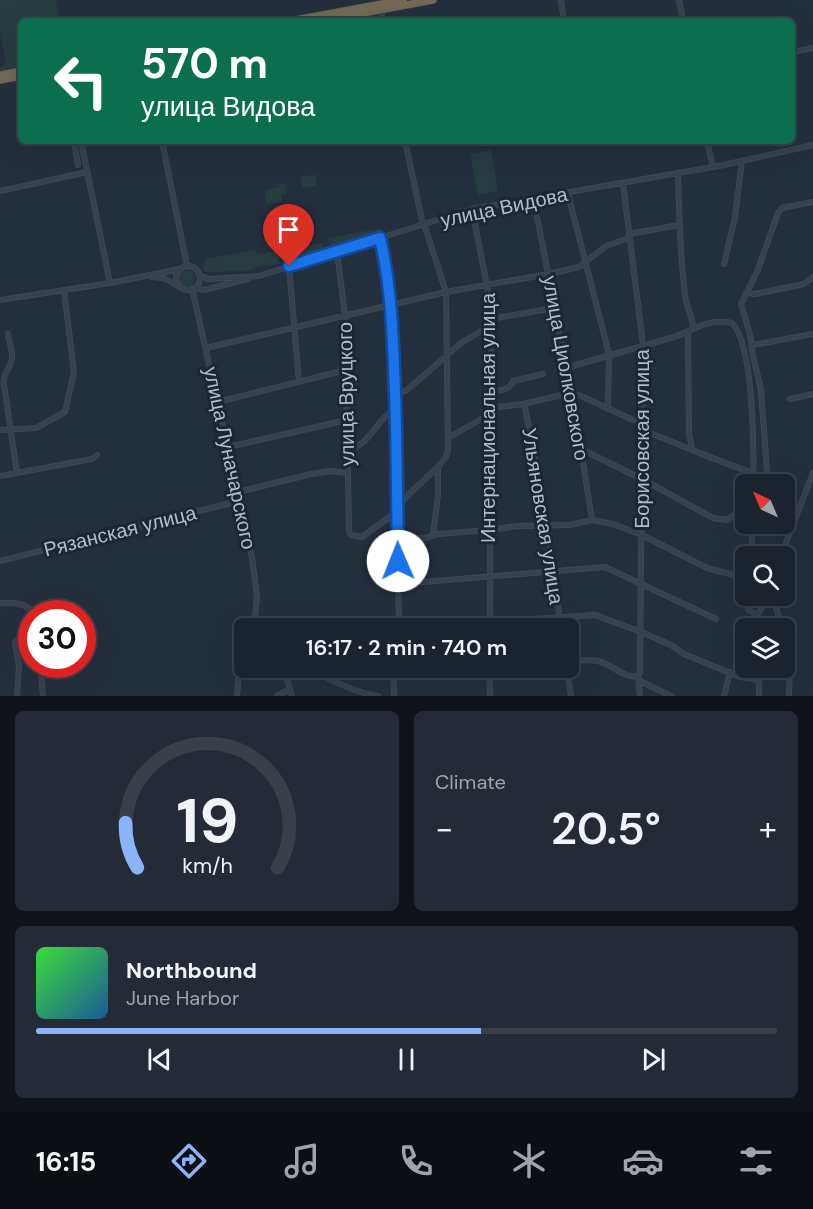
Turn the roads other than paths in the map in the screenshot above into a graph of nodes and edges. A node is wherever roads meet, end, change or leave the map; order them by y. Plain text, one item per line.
1 (403, 0) edge
2 (433, 0) edge
3 (561, 0) edge
4 (679, 0) edge
5 (380, 5) edge
6 (307, 18) edge
7 (331, 18) edge
8 (564, 18) edge
9 (682, 18) edge
10 (813, 48) edge
11 (795, 51) edge
12 (18, 72) edge
13 (0, 75) edge
14 (18, 77) edge
15 (0, 80) edge
16 (74, 144) edge
17 (82, 144) edge
18 (163, 144) edge
19 (406, 144) edge
20 (708, 144) edge
21 (813, 145) edge
22 (742, 161) junction
23 (78, 165) dead end
24 (713, 167) junction
25 (87, 172) junction
26 (678, 173) junction
27 (623, 183) junction
28 (0, 191) edge
29 (568, 194) junction
30 (813, 202) edge
31 (472, 209) junction
32 (537, 216) dead end
33 (424, 225) junction
34 (679, 225) junction
35 (629, 236) junction
36 (380, 238) junction
37 (337, 252) junction
38 (586, 261) junction
39 (724, 264) dead end
40 (187, 266) junction
41 (289, 266) junction
42 (180, 269) junction
43 (549, 274) junction
44 (199, 275) junction
45 (259, 276) junction
46 (147, 277) junction
47 (813, 277) edge
48 (110, 284) junction
49 (180, 286) junction
50 (488, 286) junction
51 (192, 288) junction
52 (64, 290) junction
53 (446, 292) junction
54 (748, 293) junction
55 (0, 300) edge
56 (392, 303) junction
57 (554, 308) junction
58 (345, 315) junction
59 (491, 322) junction
60 (693, 326) junction
61 (294, 327) junction
62 (688, 332) junction
63 (8, 334) dead end
64 (813, 334) edge
65 (643, 345) junction
66 (753, 345) junction
67 (206, 348) junction
68 (609, 354) junction
69 (446, 357) junction
70 (565, 368) junction
71 (346, 370) junction
72 (543, 374) dead end
73 (299, 381) junction
74 (1, 387) edge
75 (491, 392) junction
76 (570, 393) junction
77 (813, 394) edge
78 (395, 395) junction
79 (790, 399) dead end
80 (218, 402) junction
81 (523, 404) junction
82 (490, 408) junction
83 (396, 409) junction
84 (608, 409) junction
85 (490, 414) junction
86 (347, 420) junction
87 (642, 421) junction
88 (10, 429) junction
89 (0, 430) edge
90 (642, 430) junction
91 (752, 433) junction
92 (764, 434) junction
93 (448, 438) junction
94 (228, 447) junction
95 (581, 449) junction
96 (692, 449) junction
97 (348, 450) junction
98 (97, 455) dead end
99 (438, 467) junction
100 (17, 473) junction
101 (348, 473) junction
102 (753, 473) joint
103 (813, 473) edge
104 (767, 474) edge
105 (0, 476) edge
106 (642, 479) junction
107 (238, 492) junction
108 (239, 501) junction
109 (397, 509) junction
110 (735, 514) edge
111 (592, 520) junction
112 (547, 525) junction
113 (489, 530) junction
114 (433, 535) junction
115 (642, 535) junction
116 (398, 539) junction
117 (784, 546) edge
118 (0, 561) edge
119 (552, 570) junction
120 (735, 575) edge
121 (489, 576) junction
122 (399, 584) junction
123 (641, 585) junction
124 (0, 603) edge
125 (18, 603) edge
126 (748, 606) edge
127 (763, 606) edge
128 (560, 616) junction
129 (757, 616) joint
130 (255, 618) edge
131 (399, 618) edge
132 (490, 618) edge
133 (537, 618) edge
134 (716, 619) dead end
135 (640, 632) junction
136 (18, 639) edge
137 (18, 660) edge
138 (579, 661) edge
139 (730, 672) junction
140 (19, 678) edge
141 (41, 678) edge
142 (239, 678) edge
143 (286, 678) edge
144 (327, 678) edge
145 (393, 678) edge
146 (489, 678) edge
147 (568, 678) edge
148 (790, 678) edge
149 (639, 679) junction
150 (759, 680) joint
151 (290, 689) junction
152 (18, 696) edge
153 (43, 696) edge
154 (237, 696) edge
155 (277, 696) edge
156 (292, 696) edge
157 (378, 696) edge
158 (394, 696) edge
159 (490, 696) edge
160 (571, 696) edge
161 (640, 696) edge
162 (671, 696) edge
163 (724, 696) edge
164 (759, 696) edge
165 (789, 696) edge

1 - 5 highway
2 - 5 highway
3 - 8 street
4 - 9 street
5 - 6 highway
5 - 7 highway
10 - 11 street
12 - 13 highway
14 - 15 highway
16 - 23 street
17 - 25 street
18 - 40 street
19 - 33 street
20 - 24 street
21 - 22 street, улица Видова
22 - 24 street, улица Видова
22 - 39 street
24 - 26 street, улица Видова
25 - 28 street
25 - 48 street
26 - 27 street, улица Видова
26 - 34 street
27 - 29 street, улица Видова
27 - 35 street, Борисовская улица
29 - 31 street, улица Видова
29 - 38 street
30 - 54 street
31 - 33 street, улица Видова
31 - 50 street, Интернациональная улица
32 - 43 street, улица Циолковского
33 - 36 street, улица Видова
33 - 53 street
34 - 35 street
34 - 60 street
35 - 38 street
35 - 65 street, Борисовская улица
36 - 37 street, улица Видова
36 - 56 street
37 - 41 street, улица Видова
37 - 58 street, улица Вруцкого
38 - 43 street
38 - 68 street
40 - 42 street
40 - 44 street
41 - 45 street, улица Видова
41 - 61 street
42 - 46 street
42 - 49 street
43 - 50 street
43 - 57 street, улица Циолковского
44 - 45 street, улица Видова
44 - 51 street
45 - 51 street
46 - 48 street
46 - 49 street
47 - 54 street
48 - 52 street
49 - 51 street
50 - 53 street
50 - 59 street, Интернациональная улица
51 - 67 street, улица Луначарского
52 - 55 street
52 - 88 street
53 - 56 street
53 - 69 street
54 - 66 street
56 - 58 street
56 - 78 street
57 - 59 street
57 - 70 street, улица Циолковского
58 - 61 street
58 - 71 street, улица Вруцкого
59 - 69 street
59 - 75 street, Интернациональная улица
60 - 62 street
60 - 91 street
61 - 67 street
61 - 73 street
62 - 65 street
62 - 96 street
63 - 74 street
64 - 66 street
65 - 68 street
65 - 87 street, Борисовская улица
66 - 92 street
67 - 80 street, улица Луначарского
68 - 70 street
68 - 84 street
69 - 78 street
69 - 93 street
70 - 76 street, улица Циолковского
71 - 73 street
71 - 86 street, улица Вруцкого
72 - 75 street
73 - 80 street
74 - 88 street
75 - 82 street, Интернациональная улица
76 - 81 street
76 - 84 street
76 - 95 street, улица Циолковского
77 - 79 street
78 - 83 street
80 - 94 street, улица Луначарского
81 - 82 street
81 - 112 street, Ульяновская улица
82 - 85 street, Интернациональная улица
83 - 97 street
83 - 109 street
84 - 87 street
85 - 93 street
85 - 113 street, Интернациональная улица
86 - 94 street
86 - 97 street, улица Вруцкого
87 - 90 street, Борисовская улица
88 - 89 street
88 - 100 street
90 - 96 street
90 - 106 street, Борисовская улица
91 - 92 street
91 - 102 street
92 - 104 street
93 - 99 street
94 - 107 street, улица Луначарского
95 - 106 street
95 - 111 street, улица Циолковского
96 - 102 street
97 - 101 street, улица Вруцкого
98 - 100 street
99 - 109 street
99 - 114 street
100 - 105 street
101 - 107 street
101 - 109 street, улица Вруцкого
103 - 117 street
106 - 110 street
106 - 115 street, Борисовская улица
107 - 108 street, улица Луначарского
108 - 118 street, Рязанская улица
108 - 130 street, улица Луначарского
109 - 116 street
111 - 112 street
111 - 115 street
112 - 113 street
112 - 119 street, Ульяновская улица
113 - 114 street
113 - 121 street, Интернациональная улица
114 - 116 street
115 - 120 street
115 - 123 street, Борисовская улица
116 - 122 street
119 - 121 street
119 - 123 street
119 - 128 street, Ульяновская улица
121 - 122 street
121 - 132 street, Интернациональная улица
122 - 131 street
123 - 134 street
123 - 135 street, Борисовская улица
124 - 125 street
126 - 129 street
127 - 129 street
128 - 133 street
128 - 135 street
135 - 139 street
135 - 149 street, Борисовская улица
136 - 137 street
138 - 149 street
139 - 150 street
139 - 163 street
140 - 152 street
141 - 153 street
142 - 154 street
143 - 151 street
144 - 157 street
145 - 158 street
146 - 159 street
147 - 160 street
148 - 165 street
149 - 161 street, Борисовская улица
149 - 162 street
150 - 164 street
151 - 155 street
151 - 156 street

